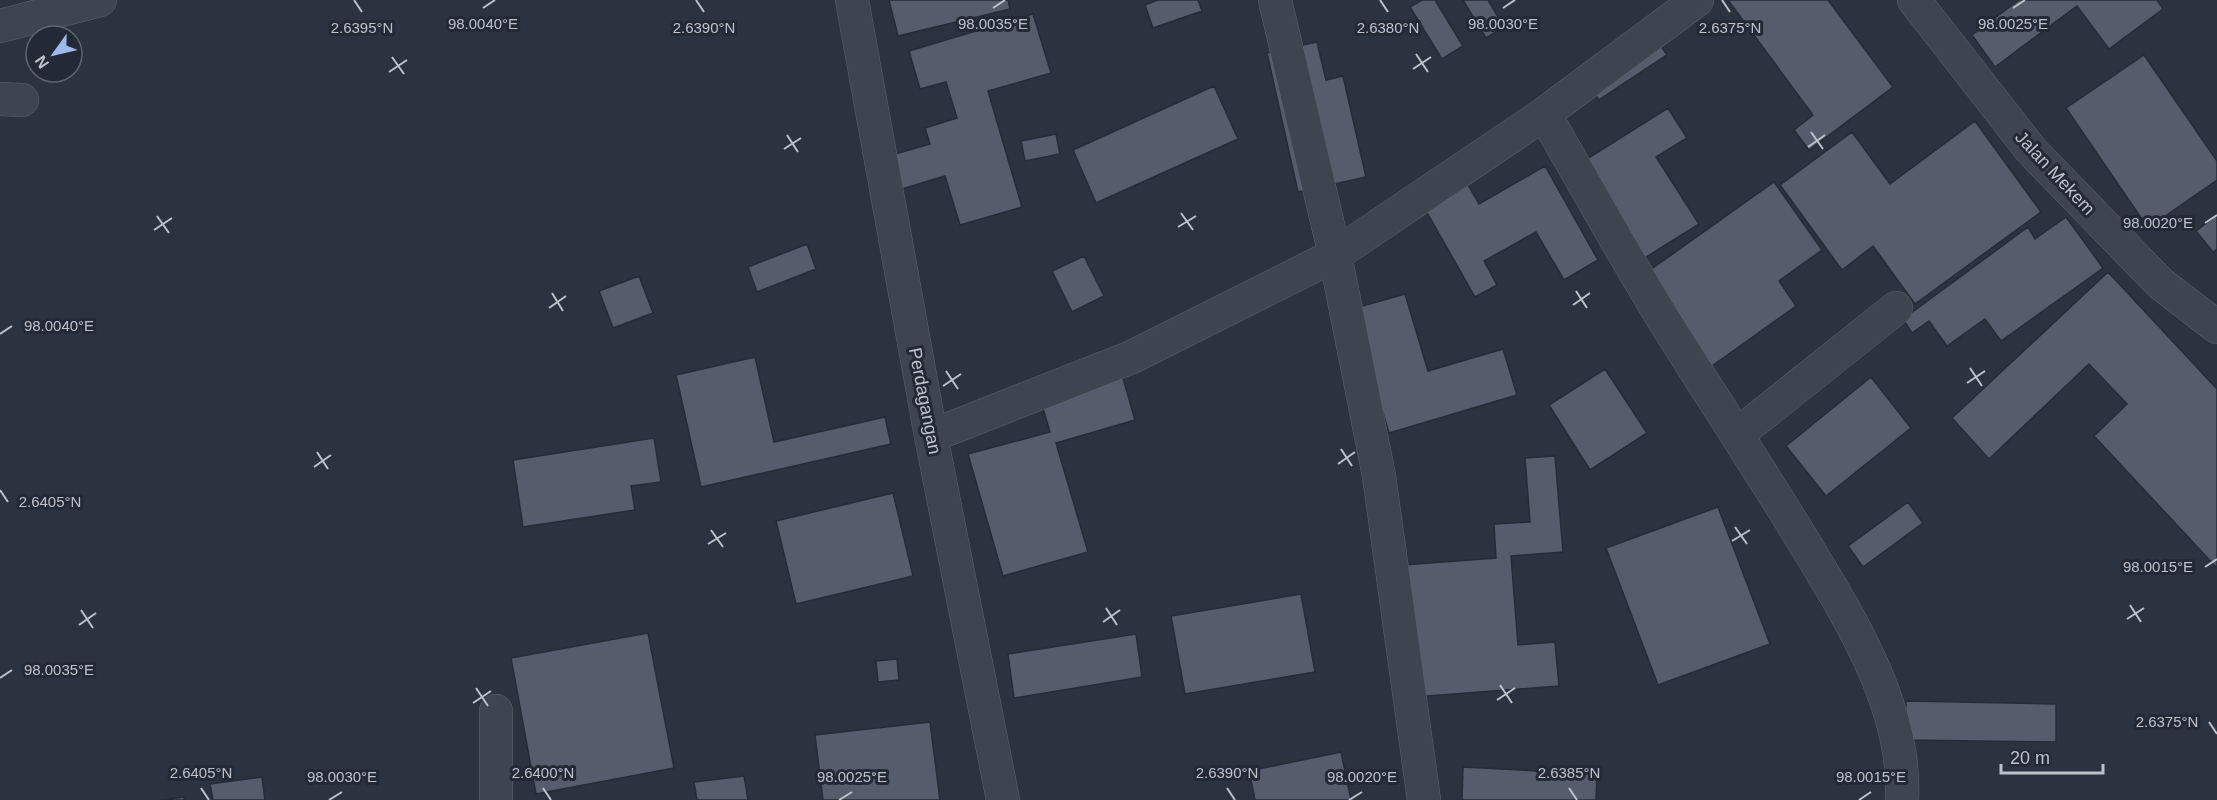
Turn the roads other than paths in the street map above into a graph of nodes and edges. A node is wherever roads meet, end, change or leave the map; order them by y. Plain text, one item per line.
1 (100, 0) edge
2 (852, 0) edge
3 (1275, 0) edge
4 (1697, 0) edge
5 (1914, 0) edge
6 (0, 26) edge
7 (1544, 114) junction
8 (1335, 255) junction
9 (1896, 308) dead end
10 (2217, 327) edge
11 (1738, 434) junction
12 (931, 436) junction
13 (496, 711) dead end
14 (496, 800) edge
15 (1003, 800) edge
16 (1424, 800) edge
17 (1902, 800) edge

1 - 6 street
2 - 12 street, Perdagangan
3 - 8 street
4 - 7 street
5 - 10 street, Jalan Mekem
7 - 8 street
7 - 11 street
8 - 12 street
8 - 16 street
9 - 11 street
11 - 17 street
12 - 15 street, Perdagangan
13 - 14 street

